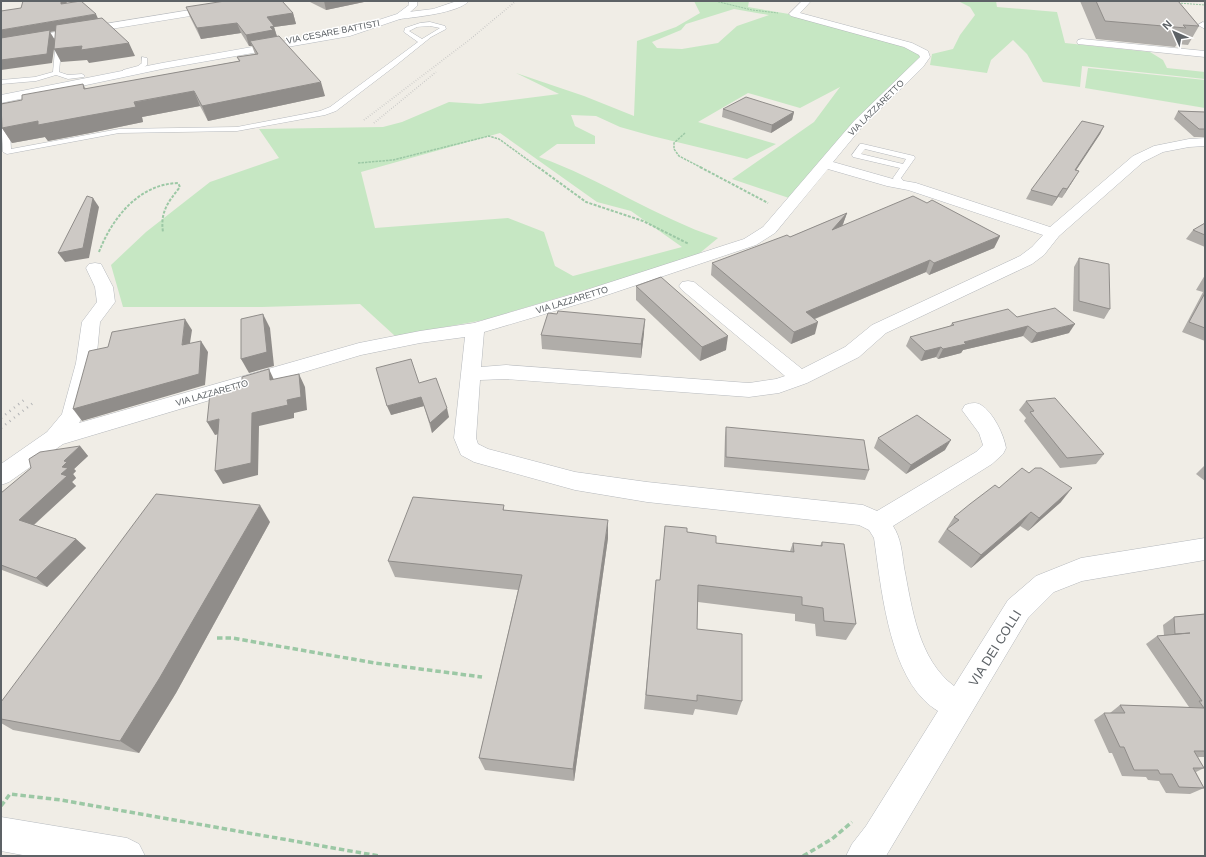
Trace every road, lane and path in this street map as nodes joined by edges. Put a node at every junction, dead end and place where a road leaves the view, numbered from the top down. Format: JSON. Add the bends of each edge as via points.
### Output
{"nodes":[{"id":1,"x":263,"y":1,"type":"edge"},
{"id":2,"x":413,"y":1,"type":"edge"},
{"id":3,"x":465,"y":1,"type":"edge"},
{"id":4,"x":715,"y":1,"type":"edge"},
{"id":5,"x":807,"y":1,"type":"edge"},
{"id":6,"x":1175,"y":2,"type":"edge"},
{"id":7,"x":1205,"y":6,"type":"edge"},
{"id":8,"x":794,"y":14,"type":"junction"},
{"id":9,"x":400,"y":16,"type":"junction"},
{"id":10,"x":388,"y":21,"type":"junction"},
{"id":11,"x":59,"y":35,"type":"junction"},
{"id":12,"x":423,"y":42,"type":"dead end"},
{"id":13,"x":1082,"y":42,"type":"dead end"},
{"id":14,"x":1,"y":44,"type":"edge"},
{"id":15,"x":1205,"y":54,"type":"edge"},
{"id":16,"x":56,"y":73,"type":"junction"},
{"id":17,"x":84,"y":79,"type":"junction"},
{"id":18,"x":3,"y":89,"type":"edge"},
{"id":19,"x":3,"y":118,"type":"edge"},
{"id":20,"x":685,"y":133,"type":"dead end"},
{"id":21,"x":1205,"y":142,"type":"edge"},
{"id":22,"x":4,"y":152,"type":"edge"},
{"id":23,"x":358,"y":163,"type":"dead end"},
{"id":24,"x":825,"y":164,"type":"junction"},
{"id":25,"x":905,"y":167,"type":"junction"},
{"id":26,"x":902,"y":184,"type":"junction"},
{"id":27,"x":784,"y":212,"type":"junction"},
{"id":28,"x":163,"y":232,"type":"dead end"},
{"id":29,"x":1053,"y":233,"type":"junction"},
{"id":30,"x":710,"y":255,"type":"junction"},
{"id":31,"x":95,"y":268,"type":"joint"},
{"id":32,"x":688,"y":286,"type":"dead end"},
{"id":33,"x":475,"y":329,"type":"junction"},
{"id":34,"x":470,"y":374,"type":"junction"},
{"id":35,"x":800,"y":378,"type":"junction"},
{"id":36,"x":973,"y":410,"type":"dead end"},
{"id":37,"x":55,"y":438,"type":"junction"},
{"id":38,"x":1,"y":476,"type":"edge"},
{"id":39,"x":878,"y":524,"type":"junction"},
{"id":40,"x":1205,"y":549,"type":"edge"},
{"id":41,"x":217,"y":638,"type":"dead end"},
{"id":42,"x":482,"y":677,"type":"dead end"},
{"id":43,"x":958,"y":707,"type":"junction"},
{"id":44,"x":1,"y":806,"type":"edge"},
{"id":45,"x":857,"y":818,"type":"dead end"},
{"id":46,"x":1,"y":834,"type":"edge"},
{"id":47,"x":127,"y":856,"type":"edge"},
{"id":48,"x":379,"y":856,"type":"edge"},
{"id":49,"x":803,"y":856,"type":"edge"},
{"id":50,"x":864,"y":856,"type":"edge"}],
"edges":[{"from":1,"to":11,"type":"street","via":[[190,11]]},
{"from":2,"to":9,"type":"street","via":[[413,6]]},
{"from":3,"to":9,"type":"street","via":[[434,13]]},
{"from":4,"to":8,"type":"path","via":[[752,10]]},
{"from":5,"to":8,"type":"street"},
{"from":6,"to":7,"type":"path"},
{"from":8,"to":24,"type":"street","name":"VIA LAZZARETTO","via":[[908,45],[924,53],[925,57],[858,124]]},
{"from":9,"to":10,"type":"street"},
{"from":10,"to":17,"type":"street","name":"VIA CESARE BATTISTI","via":[[336,36]]},
{"from":10,"to":17,"type":"street","name":"VIA CESARE BATTISTI","via":[[343,32],[145,61]]},
{"from":11,"to":14,"type":"street"},
{"from":11,"to":16,"type":"lane"},
{"from":12,"to":22,"type":"lane","via":[[333,109],[322,113],[237,129],[119,131]]},
{"from":13,"to":15,"type":"street"},
{"from":16,"to":17,"type":"lane"},
{"from":16,"to":18,"type":"lane"},
{"from":17,"to":18,"type":"street","name":"VIA CESARE BATTISTI"},
{"from":19,"to":22,"type":"lane"},
{"from":20,"to":27,"type":"path","via":[[672,148],[679,156]]},
{"from":21,"to":29,"type":"street","via":[[1159,149],[1138,159]]},
{"from":23,"to":30,"type":"path","via":[[393,160],[481,137],[494,137],[586,202],[644,221]]},
{"from":24,"to":26,"type":"street"},
{"from":24,"to":27,"type":"street","name":"VIA LAZZARETTO"},
{"from":25,"to":25,"type":"lane","via":[[911,158],[863,146],[856,155]]},
{"from":25,"to":26,"type":"lane","via":[[897,178]]},
{"from":26,"to":29,"type":"street"},
{"from":27,"to":30,"type":"street","name":"VIA LAZZARETTO","via":[[769,230],[750,242]]},
{"from":28,"to":31,"type":"path","via":[[160,220],[164,207],[180,187],[178,183],[172,182],[154,188],[125,208],[101,244]]},
{"from":29,"to":35,"type":"street","via":[[1038,251],[1026,260],[879,329],[852,352]]},
{"from":30,"to":33,"type":"street","name":"VIA LAZZARETTO"},
{"from":31,"to":37,"type":"street","via":[[104,287],[106,302],[91,322],[86,362],[72,416]]},
{"from":32,"to":35,"type":"street"},
{"from":33,"to":34,"type":"street"},
{"from":33,"to":37,"type":"street","name":"VIA LAZZARETTO","via":[[359,349]]},
{"from":34,"to":35,"type":"street","via":[[525,373],[750,390],[779,386]]},
{"from":34,"to":39,"type":"street","via":[[465,438],[469,449],[482,456],[574,481],[647,492],[863,515]]},
{"from":36,"to":39,"type":"street","via":[[994,437],[995,448],[984,458]]},
{"from":37,"to":38,"type":"street","name":"VIA LAZZARETTO"},
{"from":39,"to":43,"type":"street","via":[[886,536],[903,628],[917,666],[933,688]]},
{"from":40,"to":43,"type":"street","name":"VIA DEI COLLI","via":[[1081,570],[1045,584],[1018,609]]},
{"from":41,"to":42,"type":"path","via":[[232,638],[375,663]]},
{"from":43,"to":50,"type":"street","name":"VIA DEI COLLI","via":[[878,838]]},
{"from":44,"to":48,"type":"path","via":[[10,794],[61,800]]},
{"from":45,"to":49,"type":"path","via":[[832,839]]},
{"from":46,"to":47,"type":"street"}]}
